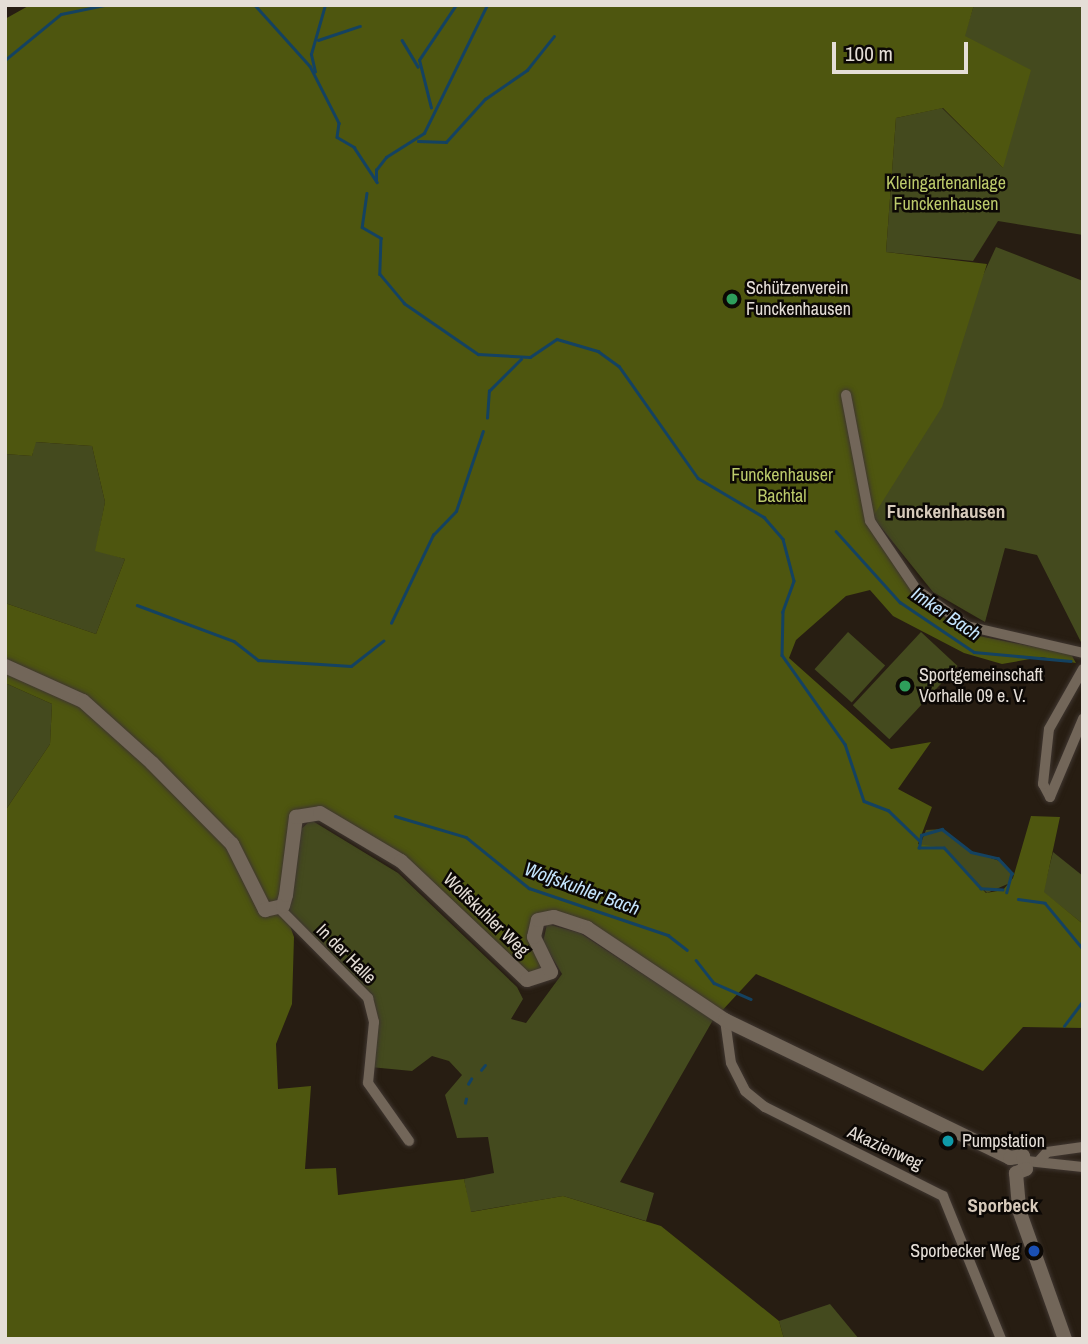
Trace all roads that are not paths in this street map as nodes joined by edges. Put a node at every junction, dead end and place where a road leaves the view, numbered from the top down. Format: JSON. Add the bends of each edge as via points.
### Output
{"nodes":[{"id":1,"x":846,"y":395,"type":"dead end"},
{"id":2,"x":1083,"y":653,"type":"edge"},
{"id":3,"x":5,"y":666,"type":"edge"},
{"id":4,"x":1083,"y":669,"type":"edge"},
{"id":5,"x":1083,"y":719,"type":"edge"},
{"id":6,"x":279,"y":908,"type":"junction"},
{"id":7,"x":724,"y":1020,"type":"junction"},
{"id":8,"x":408,"y":1140,"type":"dead end"},
{"id":9,"x":1083,"y":1147,"type":"edge"},
{"id":10,"x":1010,"y":1158,"type":"junction"},
{"id":11,"x":1032,"y":1161,"type":"junction"},
{"id":12,"x":1083,"y":1167,"type":"edge"},
{"id":13,"x":1016,"y":1173,"type":"junction"},
{"id":14,"x":1001,"y":1339,"type":"edge"},
{"id":15,"x":1065,"y":1339,"type":"edge"}],
"edges":[{"from":1,"to":2,"type":"street","via":[[870,521],[916,589],[967,626]]},
{"from":3,"to":6,"type":"street","via":[[100,714],[217,825],[260,905]]},
{"from":4,"to":5,"type":"street","via":[[1049,729],[1043,784],[1050,797]]},
{"from":6,"to":7,"type":"street","name":"Wolfskuhler Weg","via":[[286,895],[296,817],[320,813],[401,861],[527,981],[551,972],[533,933],[538,920],[554,917],[622,946]]},
{"from":6,"to":8,"type":"street","name":"In der Halle","via":[[368,998],[374,1022],[368,1083]]},
{"from":7,"to":10,"type":"street","name":"Wolfskuhler Weg"},
{"from":7,"to":14,"type":"street","name":"Akazienweg","via":[[731,1063],[745,1091],[765,1107],[943,1196]]},
{"from":9,"to":11,"type":"street","via":[[1047,1152]]},
{"from":10,"to":11,"type":"street","name":"Wolfskuhler Weg","via":[[1020,1154]]},
{"from":10,"to":13,"type":"street"},
{"from":11,"to":12,"type":"street","name":"Wolfskuhler Weg"},
{"from":11,"to":13,"type":"street"},
{"from":13,"to":15,"type":"street","via":[[1020,1210]]}]}
